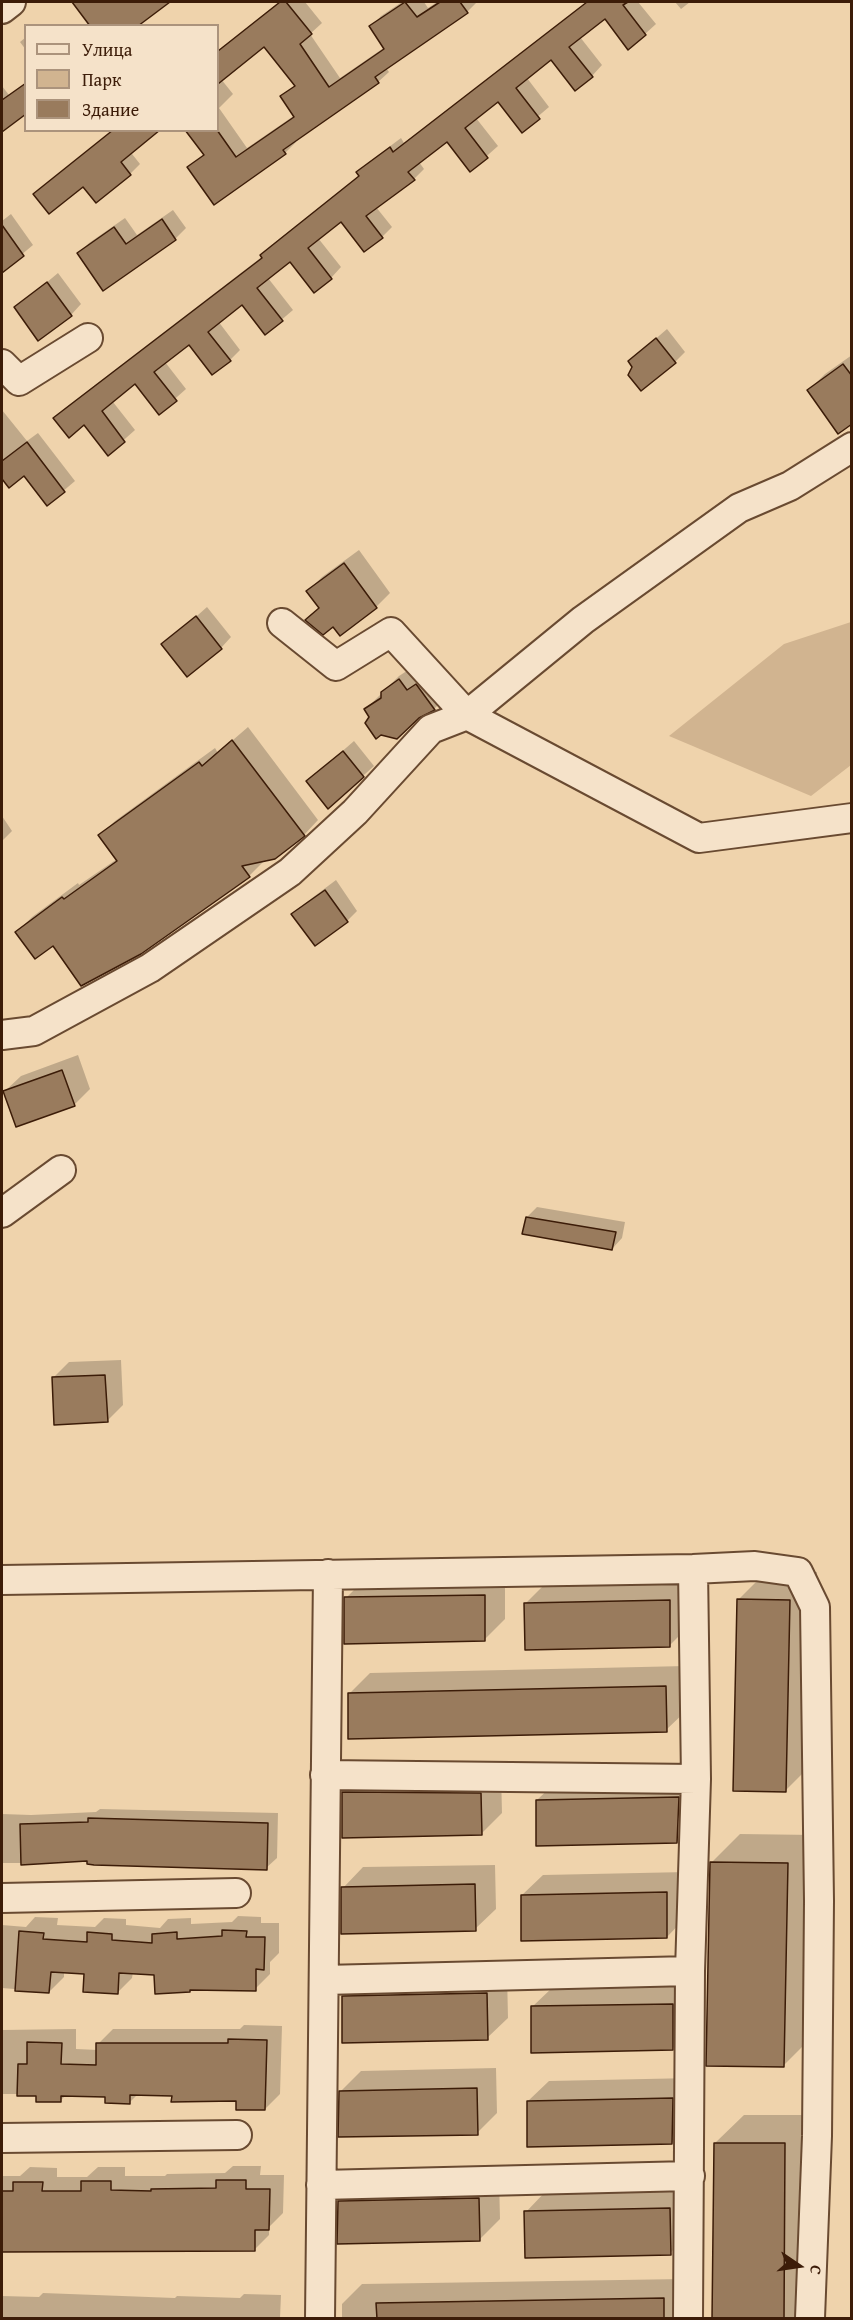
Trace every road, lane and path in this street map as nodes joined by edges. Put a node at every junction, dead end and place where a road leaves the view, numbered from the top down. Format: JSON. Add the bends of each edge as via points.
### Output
{"nodes":[{"id":1,"x":11,"y":2,"type":"edge"},
{"id":2,"x":2,"y":9,"type":"edge"},
{"id":3,"x":88,"y":338,"type":"dead end"},
{"id":4,"x":2,"y":364,"type":"edge"},
{"id":5,"x":852,"y":447,"type":"edge"},
{"id":6,"x":282,"y":623,"type":"dead end"},
{"id":7,"x":467,"y":715,"type":"junction"},
{"id":8,"x":852,"y":818,"type":"edge"},
{"id":9,"x":2,"y":1035,"type":"edge"},
{"id":10,"x":61,"y":1170,"type":"dead end"},
{"id":11,"x":2,"y":1213,"type":"edge"},
{"id":12,"x":693,"y":1569,"type":"junction"},
{"id":13,"x":328,"y":1574,"type":"junction"},
{"id":14,"x":2,"y":1580,"type":"edge"},
{"id":15,"x":325,"y":1774,"type":"junction"},
{"id":16,"x":696,"y":1779,"type":"junction"},
{"id":17,"x":236,"y":1893,"type":"dead end"},
{"id":18,"x":2,"y":1898,"type":"edge"},
{"id":19,"x":690,"y":1971,"type":"junction"},
{"id":20,"x":324,"y":1980,"type":"junction"},
{"id":21,"x":237,"y":2135,"type":"dead end"},
{"id":22,"x":2,"y":2138,"type":"edge"},
{"id":23,"x":690,"y":2176,"type":"junction"},
{"id":24,"x":321,"y":2185,"type":"junction"},
{"id":25,"x":320,"y":2319,"type":"edge"},
{"id":26,"x":688,"y":2319,"type":"edge"},
{"id":27,"x":810,"y":2319,"type":"edge"}],
"edges":[{"from":1,"to":2,"type":"street"},
{"from":3,"to":4,"type":"street","via":[[19,381]]},
{"from":5,"to":7,"type":"street","via":[[790,486],[739,508],[583,620]]},
{"from":6,"to":7,"type":"street","via":[[336,666],[390,632]]},
{"from":7,"to":8,"type":"street","via":[[699,838]]},
{"from":7,"to":9,"type":"street","via":[[431,729],[355,812],[290,872],[150,968],[34,1031]]},
{"from":10,"to":11,"type":"street"},
{"from":12,"to":13,"type":"street"},
{"from":12,"to":16,"type":"street"},
{"from":12,"to":27,"type":"street","via":[[755,1566],[798,1572],[815,1607],[819,1912]]},
{"from":13,"to":14,"type":"street"},
{"from":13,"to":15,"type":"street"},
{"from":15,"to":16,"type":"street"},
{"from":15,"to":20,"type":"street"},
{"from":16,"to":19,"type":"street"},
{"from":17,"to":18,"type":"street"},
{"from":19,"to":20,"type":"street"},
{"from":19,"to":23,"type":"street"},
{"from":20,"to":24,"type":"street"},
{"from":21,"to":22,"type":"street"},
{"from":23,"to":24,"type":"street"},
{"from":23,"to":26,"type":"street"},
{"from":24,"to":25,"type":"street"}]}
